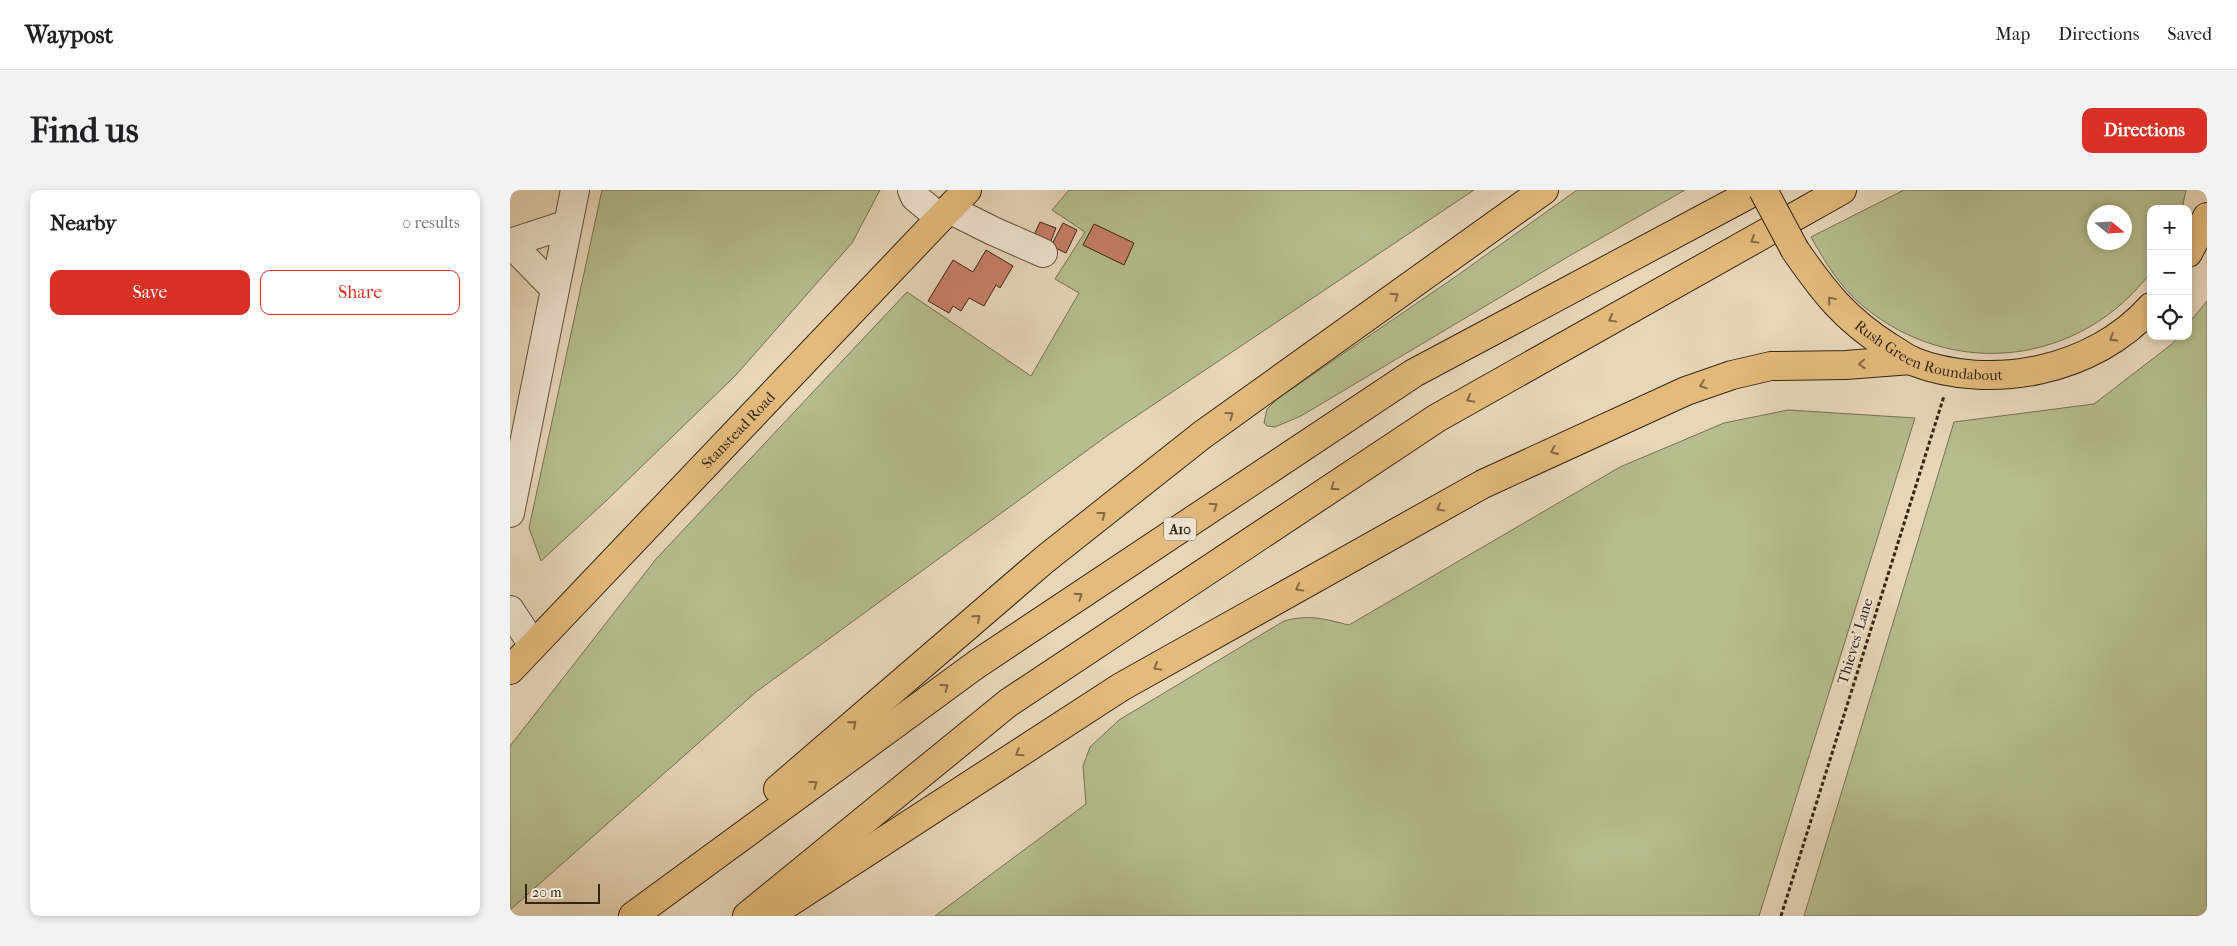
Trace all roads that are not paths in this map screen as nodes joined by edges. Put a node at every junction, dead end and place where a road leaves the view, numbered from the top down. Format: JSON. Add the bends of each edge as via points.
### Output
{"nodes":[{"id":1,"x":574,"y":190,"type":"edge"},
{"id":2,"x":912,"y":190,"type":"edge"},
{"id":3,"x":1544,"y":190,"type":"edge"},
{"id":4,"x":1757,"y":190,"type":"edge"},
{"id":5,"x":1763,"y":190,"type":"edge"},
{"id":6,"x":1842,"y":190,"type":"edge"},
{"id":7,"x":952,"y":206,"type":"edge"},
{"id":8,"x":2207,"y":217,"type":"edge"},
{"id":9,"x":568,"y":224,"type":"junction"},
{"id":10,"x":510,"y":243,"type":"edge"},
{"id":11,"x":2190,"y":250,"type":"edge"},
{"id":12,"x":1043,"y":253,"type":"dead end"},
{"id":13,"x":554,"y":289,"type":"junction"},
{"id":14,"x":2147,"y":310,"type":"edge"},
{"id":15,"x":1911,"y":360,"type":"junction"},
{"id":16,"x":510,"y":513,"type":"edge"},
{"id":17,"x":510,"y":610,"type":"edge"},
{"id":18,"x":533,"y":645,"type":"junction"},
{"id":19,"x":510,"y":670,"type":"edge"},
{"id":20,"x":632,"y":916,"type":"edge"},
{"id":21,"x":746,"y":916,"type":"edge"},
{"id":22,"x":769,"y":916,"type":"edge"}],
"edges":[{"from":1,"to":9,"type":"street"},
{"from":2,"to":7,"type":"street","via":[[915,197]]},
{"from":20,"to":3,"type":"main road","one_way":true,"via":[[1044,560],[1202,435]]},
{"from":20,"to":4,"type":"main road","number":"A10","one_way":true,"via":[[977,664],[1414,373]]},
{"from":15,"to":5,"type":"main road","name":"Rush Green Roundabout","one_way":true,"bridge":true,"via":[[1867,333],[1840,310],[1794,250]]},
{"from":6,"to":21,"type":"main road","one_way":true,"via":[[1437,418],[1008,703]]},
{"from":7,"to":12,"type":"street","via":[[993,231]]},
{"from":7,"to":18,"type":"main road","name":"Stanstead Road"},
{"from":8,"to":11,"type":"main road"},
{"from":9,"to":10,"type":"street"},
{"from":9,"to":13,"type":"street"},
{"from":10,"to":13,"type":"street"},
{"from":13,"to":16,"type":"street"},
{"from":14,"to":15,"type":"main road","name":"Rush Green Roundabout","one_way":true,"via":[[2088,354],[2053,366],[2015,374],[1952,372]]},
{"from":15,"to":22,"type":"main road","one_way":true,"via":[[1771,366],[1732,375],[1686,391],[1483,484],[1122,687]]},
{"from":17,"to":18,"type":"street"},
{"from":18,"to":19,"type":"main road","name":"Stanstead Road"}]}
